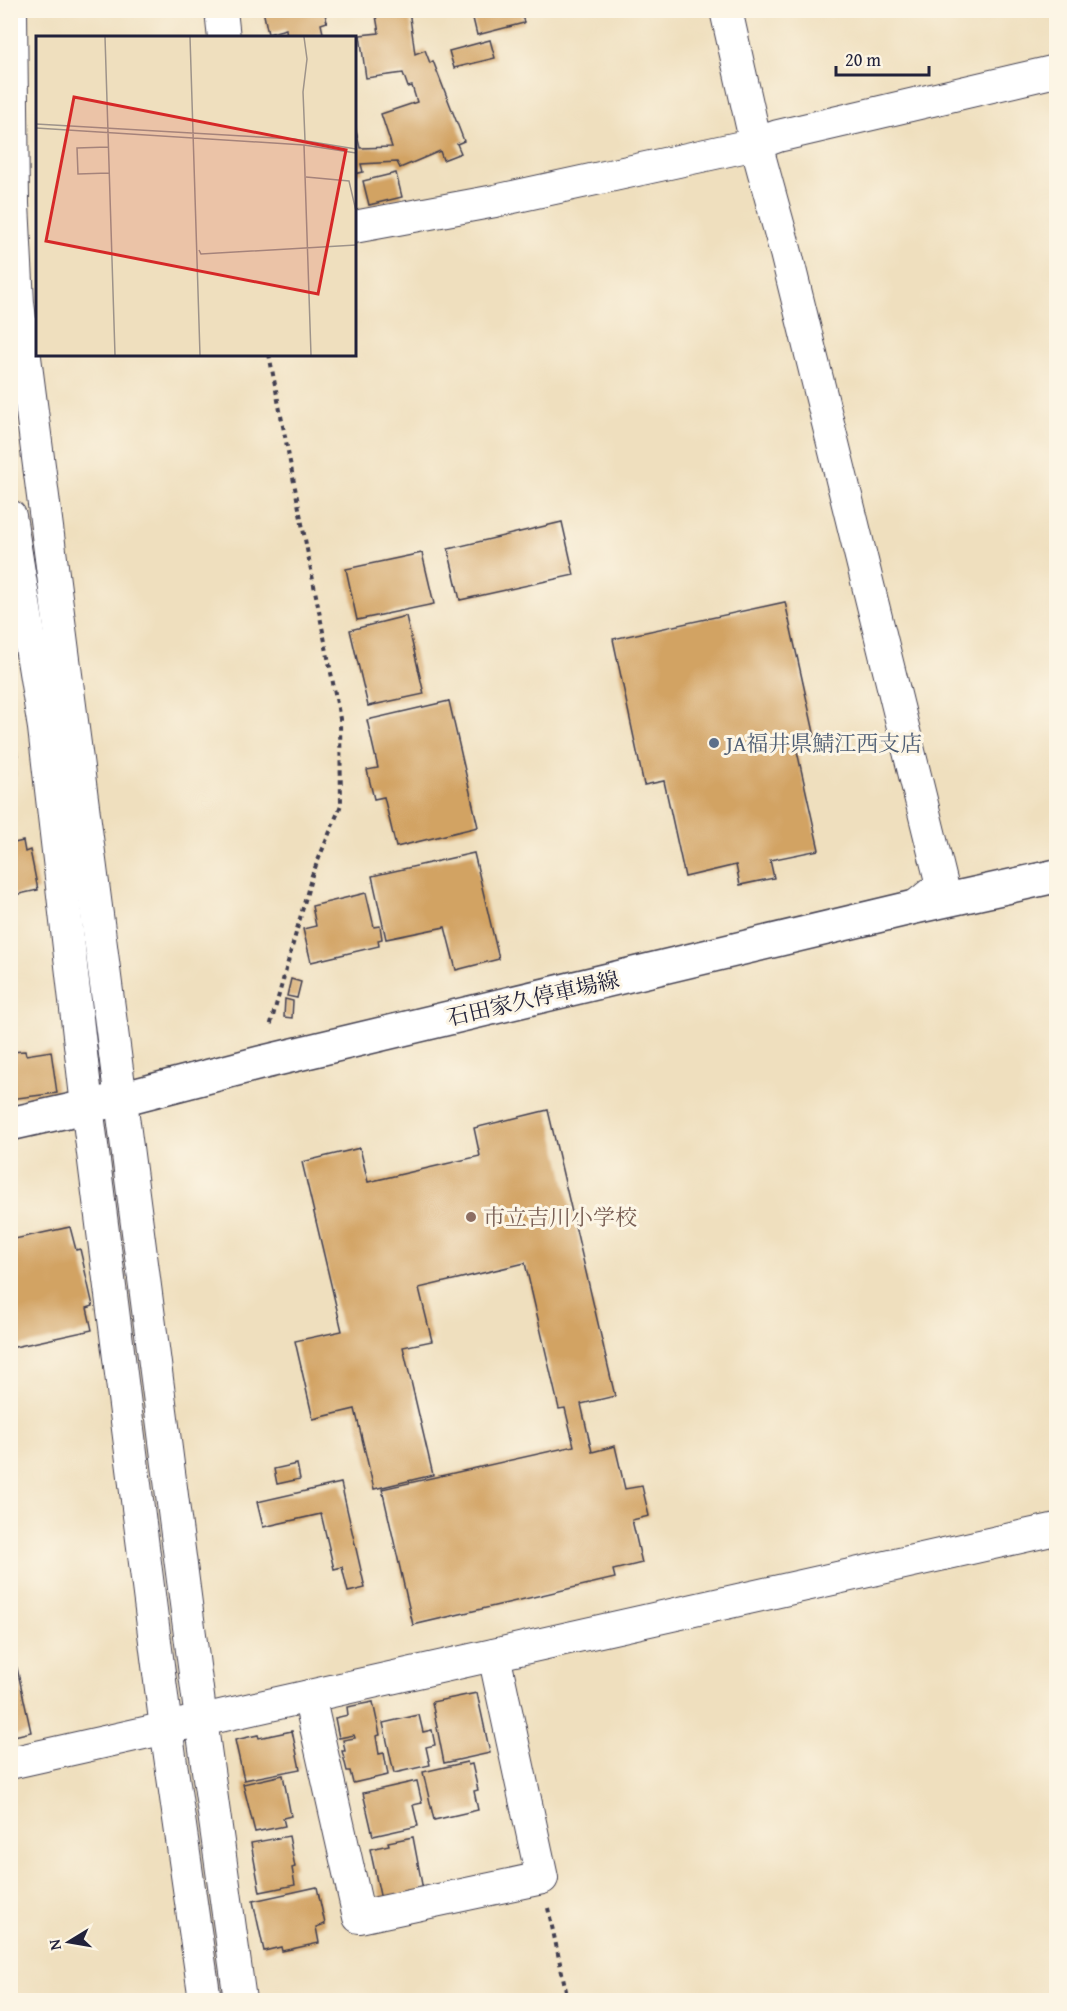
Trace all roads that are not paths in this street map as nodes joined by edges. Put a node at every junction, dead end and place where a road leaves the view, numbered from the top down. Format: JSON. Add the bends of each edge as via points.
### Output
{"nodes":[{"id":1,"x":11,"y":10,"type":"edge"},
{"id":2,"x":221,"y":10,"type":"edge"},
{"id":3,"x":726,"y":10,"type":"edge"},
{"id":4,"x":224,"y":36,"type":"edge"},
{"id":5,"x":1056,"y":71,"type":"edge"},
{"id":6,"x":756,"y":144,"type":"junction"},
{"id":7,"x":356,"y":227,"type":"edge"},
{"id":8,"x":28,"y":301,"type":"edge"},
{"id":9,"x":10,"y":516,"type":"edge"},
{"id":10,"x":1056,"y":876,"type":"edge"},
{"id":11,"x":915,"y":907,"type":"junction"},
{"id":12,"x":121,"y":1099,"type":"junction"},
{"id":13,"x":87,"y":1106,"type":"junction"},
{"id":14,"x":10,"y":1124,"type":"edge"},
{"id":15,"x":1056,"y":1529,"type":"edge"},
{"id":16,"x":494,"y":1655,"type":"junction"},
{"id":17,"x":309,"y":1696,"type":"junction"},
{"id":18,"x":201,"y":1720,"type":"junction"},
{"id":19,"x":166,"y":1728,"type":"junction"},
{"id":20,"x":10,"y":1763,"type":"edge"},
{"id":21,"x":205,"y":2001,"type":"edge"},
{"id":22,"x":240,"y":2001,"type":"edge"}],
"edges":[{"from":1,"to":8,"type":"street","via":[[13,204]]},
{"from":2,"to":4,"type":"street"},
{"from":3,"to":6,"type":"street"},
{"from":5,"to":6,"type":"street"},
{"from":6,"to":7,"type":"street","via":[[495,201]]},
{"from":6,"to":11,"type":"street","via":[[942,885]]},
{"from":8,"to":12,"type":"street"},
{"from":9,"to":13,"type":"street","via":[[44,728]]},
{"from":10,"to":11,"type":"main road","name":"石田家久停車場線"},
{"from":11,"to":12,"type":"main road","name":"石田家久停車場線","via":[[260,1062]]},
{"from":12,"to":13,"type":"main road","name":"石田家久停車場線"},
{"from":12,"to":18,"type":"street"},
{"from":13,"to":14,"type":"main road","name":"石田家久停車場線"},
{"from":13,"to":19,"type":"street"},
{"from":15,"to":16,"type":"street"},
{"from":16,"to":17,"type":"street"},
{"from":16,"to":17,"type":"street","via":[[542,1878],[359,1917]]},
{"from":17,"to":18,"type":"street"},
{"from":18,"to":19,"type":"street"},
{"from":18,"to":22,"type":"street"},
{"from":19,"to":20,"type":"street"},
{"from":19,"to":21,"type":"street"}]}
